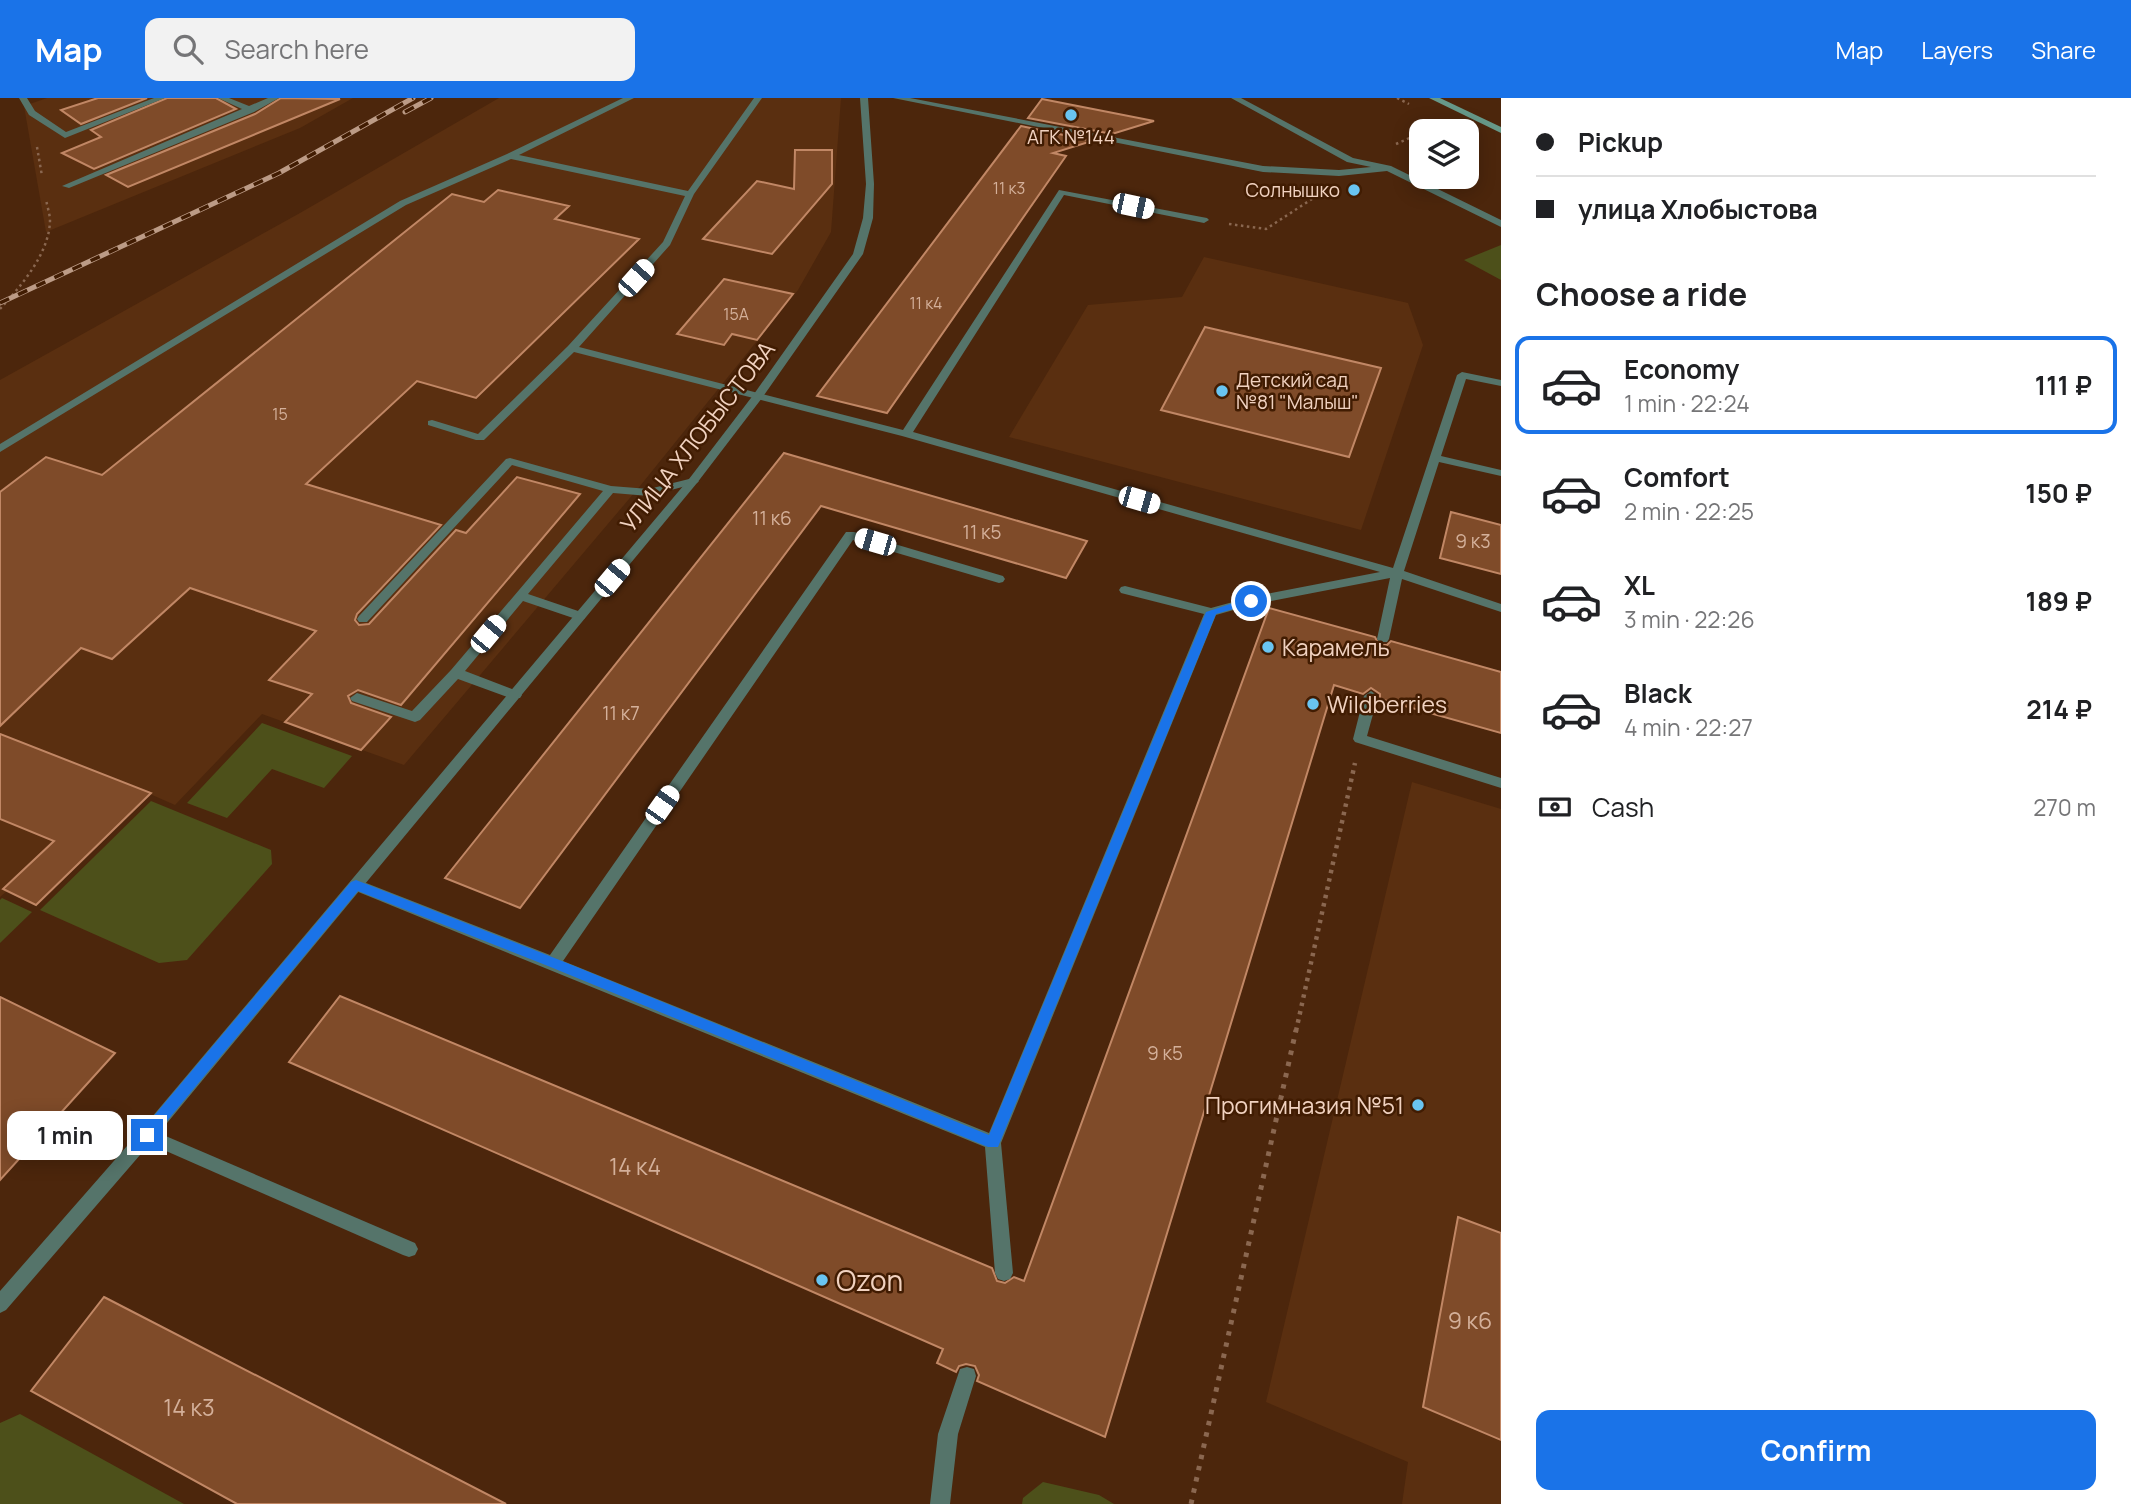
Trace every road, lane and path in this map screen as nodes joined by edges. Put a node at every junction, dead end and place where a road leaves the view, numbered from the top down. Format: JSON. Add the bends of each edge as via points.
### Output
{"nodes":[{"id":1,"x":23,"y":98,"type":"edge"},
{"id":2,"x":161,"y":98,"type":"edge"},
{"id":3,"x":222,"y":98,"type":"edge"},
{"id":4,"x":275,"y":98,"type":"edge"},
{"id":5,"x":630,"y":98,"type":"edge"},
{"id":6,"x":758,"y":98,"type":"edge"},
{"id":7,"x":864,"y":98,"type":"edge"},
{"id":8,"x":897,"y":98,"type":"edge"},
{"id":9,"x":1235,"y":98,"type":"edge"},
{"id":10,"x":1433,"y":98,"type":"edge"},
{"id":11,"x":251,"y":110,"type":"junction"},
{"id":12,"x":32,"y":113,"type":"junction"},
{"id":13,"x":1501,"y":130,"type":"edge"},
{"id":14,"x":510,"y":156,"type":"junction"},
{"id":15,"x":1388,"y":168,"type":"junction"},
{"id":16,"x":43,"y":181,"type":"dead end"},
{"id":17,"x":66,"y":187,"type":"dead end"},
{"id":18,"x":690,"y":194,"type":"junction"},
{"id":19,"x":46,"y":195,"type":"dead end"},
{"id":20,"x":1204,"y":220,"type":"dead end"},
{"id":21,"x":1501,"y":224,"type":"edge"},
{"id":22,"x":0,"y":309,"type":"edge"},
{"id":23,"x":572,"y":348,"type":"junction"},
{"id":24,"x":1501,"y":383,"type":"edge"},
{"id":25,"x":758,"y":396,"type":"junction"},
{"id":26,"x":432,"y":423,"type":"dead end"},
{"id":27,"x":906,"y":434,"type":"junction"},
{"id":28,"x":0,"y":449,"type":"edge"},
{"id":29,"x":1436,"y":458,"type":"junction"},
{"id":30,"x":1501,"y":473,"type":"edge"},
{"id":31,"x":694,"y":481,"type":"junction"},
{"id":32,"x":610,"y":489,"type":"junction"},
{"id":33,"x":1397,"y":573,"type":"junction"},
{"id":34,"x":999,"y":579,"type":"dead end"},
{"id":35,"x":1125,"y":590,"type":"dead end"},
{"id":36,"x":520,"y":596,"type":"junction"},
{"id":37,"x":1501,"y":608,"type":"edge"},
{"id":38,"x":1212,"y":612,"type":"junction"},
{"id":39,"x":580,"y":616,"type":"junction"},
{"id":40,"x":363,"y":619,"type":"dead end"},
{"id":41,"x":1383,"y":639,"type":"dead end"},
{"id":42,"x":456,"y":673,"type":"junction"},
{"id":43,"x":514,"y":695,"type":"junction"},
{"id":44,"x":1371,"y":696,"type":"dead end"},
{"id":45,"x":357,"y":698,"type":"dead end"},
{"id":46,"x":1360,"y":739,"type":"junction"},
{"id":47,"x":1501,"y":783,"type":"edge"},
{"id":48,"x":356,"y":885,"type":"junction"},
{"id":49,"x":553,"y":962,"type":"junction"},
{"id":50,"x":147,"y":1135,"type":"junction"},
{"id":51,"x":993,"y":1143,"type":"junction"},
{"id":52,"x":409,"y":1249,"type":"dead end"},
{"id":53,"x":1004,"y":1273,"type":"dead end"},
{"id":54,"x":0,"y":1304,"type":"edge"},
{"id":55,"x":967,"y":1377,"type":"dead end"},
{"id":56,"x":940,"y":1504,"type":"edge"},
{"id":57,"x":1191,"y":1504,"type":"edge"}],
"edges":[{"from":1,"to":12,"type":"street"},
{"from":2,"to":12,"type":"street","via":[[65,135]]},
{"from":3,"to":11,"type":"street"},
{"from":4,"to":11,"type":"street"},
{"from":5,"to":14,"type":"street"},
{"from":6,"to":18,"type":"street"},
{"from":7,"to":25,"type":"street","name":"УЛИЦА ХЛОБЫСТОВА","via":[[870,184],[868,218],[858,254]]},
{"from":8,"to":15,"type":"street","via":[[1263,169],[1339,173]]},
{"from":9,"to":15,"type":"street","via":[[1350,160]]},
{"from":10,"to":13,"type":"street"},
{"from":11,"to":17,"type":"street"},
{"from":12,"to":16,"type":"path"},
{"from":14,"to":18,"type":"street"},
{"from":14,"to":28,"type":"street","via":[[403,203]]},
{"from":15,"to":21,"type":"street"},
{"from":18,"to":23,"type":"street","via":[[667,243]]},
{"from":19,"to":22,"type":"path","via":[[50,222],[38,257]]},
{"from":20,"to":27,"type":"street","via":[[1062,192]]},
{"from":23,"to":25,"type":"street"},
{"from":23,"to":26,"type":"street","via":[[480,438]]},
{"from":24,"to":29,"type":"street","via":[[1462,375]]},
{"from":25,"to":27,"type":"street"},
{"from":25,"to":31,"type":"street","name":"УЛИЦА ХЛОБЫСТОВА"},
{"from":27,"to":33,"type":"street"},
{"from":29,"to":30,"type":"street"},
{"from":29,"to":33,"type":"street"},
{"from":31,"to":32,"type":"street","via":[[649,493]]},
{"from":31,"to":39,"type":"street","name":"УЛИЦА ХЛОБЫСТОВА"},
{"from":32,"to":36,"type":"street"},
{"from":32,"to":40,"type":"street","via":[[510,461]]},
{"from":33,"to":37,"type":"street"},
{"from":33,"to":38,"type":"street"},
{"from":33,"to":41,"type":"street"},
{"from":34,"to":49,"type":"street","via":[[850,535]]},
{"from":35,"to":38,"type":"street"},
{"from":36,"to":39,"type":"street"},
{"from":36,"to":42,"type":"street"},
{"from":38,"to":51,"type":"street"},
{"from":39,"to":43,"type":"street","name":"УЛИЦА ХЛОБЫСТОВА"},
{"from":42,"to":43,"type":"street"},
{"from":42,"to":45,"type":"street","via":[[415,718]]},
{"from":43,"to":48,"type":"street","name":"УЛИЦА ХЛОБЫСТОВА"},
{"from":44,"to":46,"type":"street"},
{"from":46,"to":47,"type":"street"},
{"from":46,"to":57,"type":"path"},
{"from":48,"to":49,"type":"street"},
{"from":48,"to":50,"type":"street","name":"УЛИЦА ХЛОБЫСТОВА"},
{"from":49,"to":51,"type":"street"},
{"from":50,"to":52,"type":"street"},
{"from":50,"to":54,"type":"street","name":"УЛИЦА ХЛОБЫСТОВА"},
{"from":51,"to":53,"type":"street"},
{"from":55,"to":56,"type":"street","via":[[948,1434]]}]}
